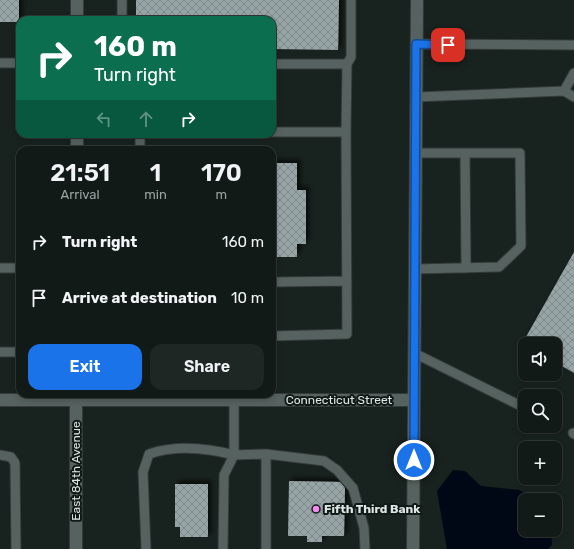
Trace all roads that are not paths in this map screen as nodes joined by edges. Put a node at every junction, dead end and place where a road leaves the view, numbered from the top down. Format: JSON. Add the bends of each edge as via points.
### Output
{"nodes":[{"id":1,"x":77,"y":0,"type":"edge"},
{"id":2,"x":122,"y":0,"type":"edge"},
{"id":3,"x":351,"y":0,"type":"edge"},
{"id":4,"x":417,"y":0,"type":"edge"},
{"id":5,"x":77,"y":16,"type":"edge"},
{"id":6,"x":122,"y":16,"type":"edge"},
{"id":7,"x":416,"y":44,"type":"junction"},
{"id":8,"x":574,"y":45,"type":"edge"},
{"id":9,"x":0,"y":63,"type":"edge"},
{"id":10,"x":16,"y":63,"type":"edge"},
{"id":11,"x":276,"y":64,"type":"edge"},
{"id":12,"x":347,"y":64,"type":"junction"},
{"id":13,"x":574,"y":73,"type":"edge"},
{"id":14,"x":564,"y":91,"type":"junction"},
{"id":15,"x":416,"y":96,"type":"junction"},
{"id":16,"x":574,"y":97,"type":"edge"},
{"id":17,"x":276,"y":132,"type":"edge"},
{"id":18,"x":346,"y":132,"type":"junction"},
{"id":19,"x":416,"y":153,"type":"junction"},
{"id":20,"x":465,"y":153,"type":"junction"},
{"id":21,"x":0,"y":268,"type":"edge"},
{"id":22,"x":16,"y":268,"type":"edge"},
{"id":23,"x":466,"y":268,"type":"junction"},
{"id":24,"x":415,"y":269,"type":"junction"},
{"id":25,"x":347,"y":281,"type":"junction"},
{"id":26,"x":276,"y":282,"type":"edge"},
{"id":27,"x":276,"y":336,"type":"edge"},
{"id":28,"x":0,"y":352,"type":"edge"},
{"id":29,"x":16,"y":352,"type":"edge"},
{"id":30,"x":414,"y":353,"type":"junction"},
{"id":31,"x":51,"y":398,"type":"edge"},
{"id":32,"x":76,"y":398,"type":"edge"},
{"id":33,"x":241,"y":398,"type":"edge"},
{"id":34,"x":0,"y":400,"type":"edge"},
{"id":35,"x":414,"y":400,"type":"junction"},
{"id":36,"x":518,"y":405,"type":"edge"},
{"id":37,"x":266,"y":454,"type":"junction"},
{"id":38,"x":0,"y":455,"type":"edge"},
{"id":39,"x":234,"y":456,"type":"junction"},
{"id":40,"x":16,"y":549,"type":"edge"},
{"id":41,"x":76,"y":549,"type":"edge"},
{"id":42,"x":146,"y":549,"type":"edge"},
{"id":43,"x":223,"y":549,"type":"edge"},
{"id":44,"x":266,"y":549,"type":"edge"},
{"id":45,"x":365,"y":549,"type":"edge"},
{"id":46,"x":413,"y":549,"type":"edge"}],
"edges":[{"from":1,"to":5,"type":"street"},
{"from":2,"to":6,"type":"lane"},
{"from":3,"to":12,"type":"lane","via":[[351,57]]},
{"from":4,"to":7,"type":"street"},
{"from":7,"to":8,"type":"lane"},
{"from":7,"to":15,"type":"street"},
{"from":9,"to":10,"type":"lane"},
{"from":11,"to":12,"type":"lane"},
{"from":12,"to":18,"type":"lane"},
{"from":13,"to":14,"type":"lane"},
{"from":14,"to":15,"type":"lane"},
{"from":14,"to":16,"type":"lane"},
{"from":15,"to":19,"type":"street"},
{"from":17,"to":18,"type":"lane"},
{"from":18,"to":25,"type":"lane"},
{"from":19,"to":20,"type":"lane"},
{"from":19,"to":24,"type":"street"},
{"from":20,"to":23,"type":"lane"},
{"from":20,"to":23,"type":"lane","via":[[520,153],[521,239],[521,246],[499,267]]},
{"from":21,"to":22,"type":"lane"},
{"from":23,"to":24,"type":"lane"},
{"from":24,"to":30,"type":"street"},
{"from":25,"to":26,"type":"lane"},
{"from":25,"to":27,"type":"lane","via":[[347,334]]},
{"from":28,"to":29,"type":"lane"},
{"from":30,"to":35,"type":"street"},
{"from":30,"to":36,"type":"lane"},
{"from":31,"to":34,"type":"street","name":"Connecticut Street"},
{"from":32,"to":41,"type":"street","name":"East 84th Avenue"},
{"from":33,"to":35,"type":"street","name":"Connecticut Street"},
{"from":33,"to":39,"type":"lane"},
{"from":35,"to":46,"type":"street"},
{"from":37,"to":39,"type":"lane"},
{"from":37,"to":44,"type":"lane"},
{"from":37,"to":45,"type":"lane","via":[[324,461],[337,470],[353,488],[364,528]]},
{"from":38,"to":40,"type":"lane","via":[[11,457],[15,464]]},
{"from":39,"to":42,"type":"lane","via":[[214,450],[187,449],[161,450],[149,454],[143,472]]},
{"from":39,"to":43,"type":"lane","via":[[224,475]]}]}
